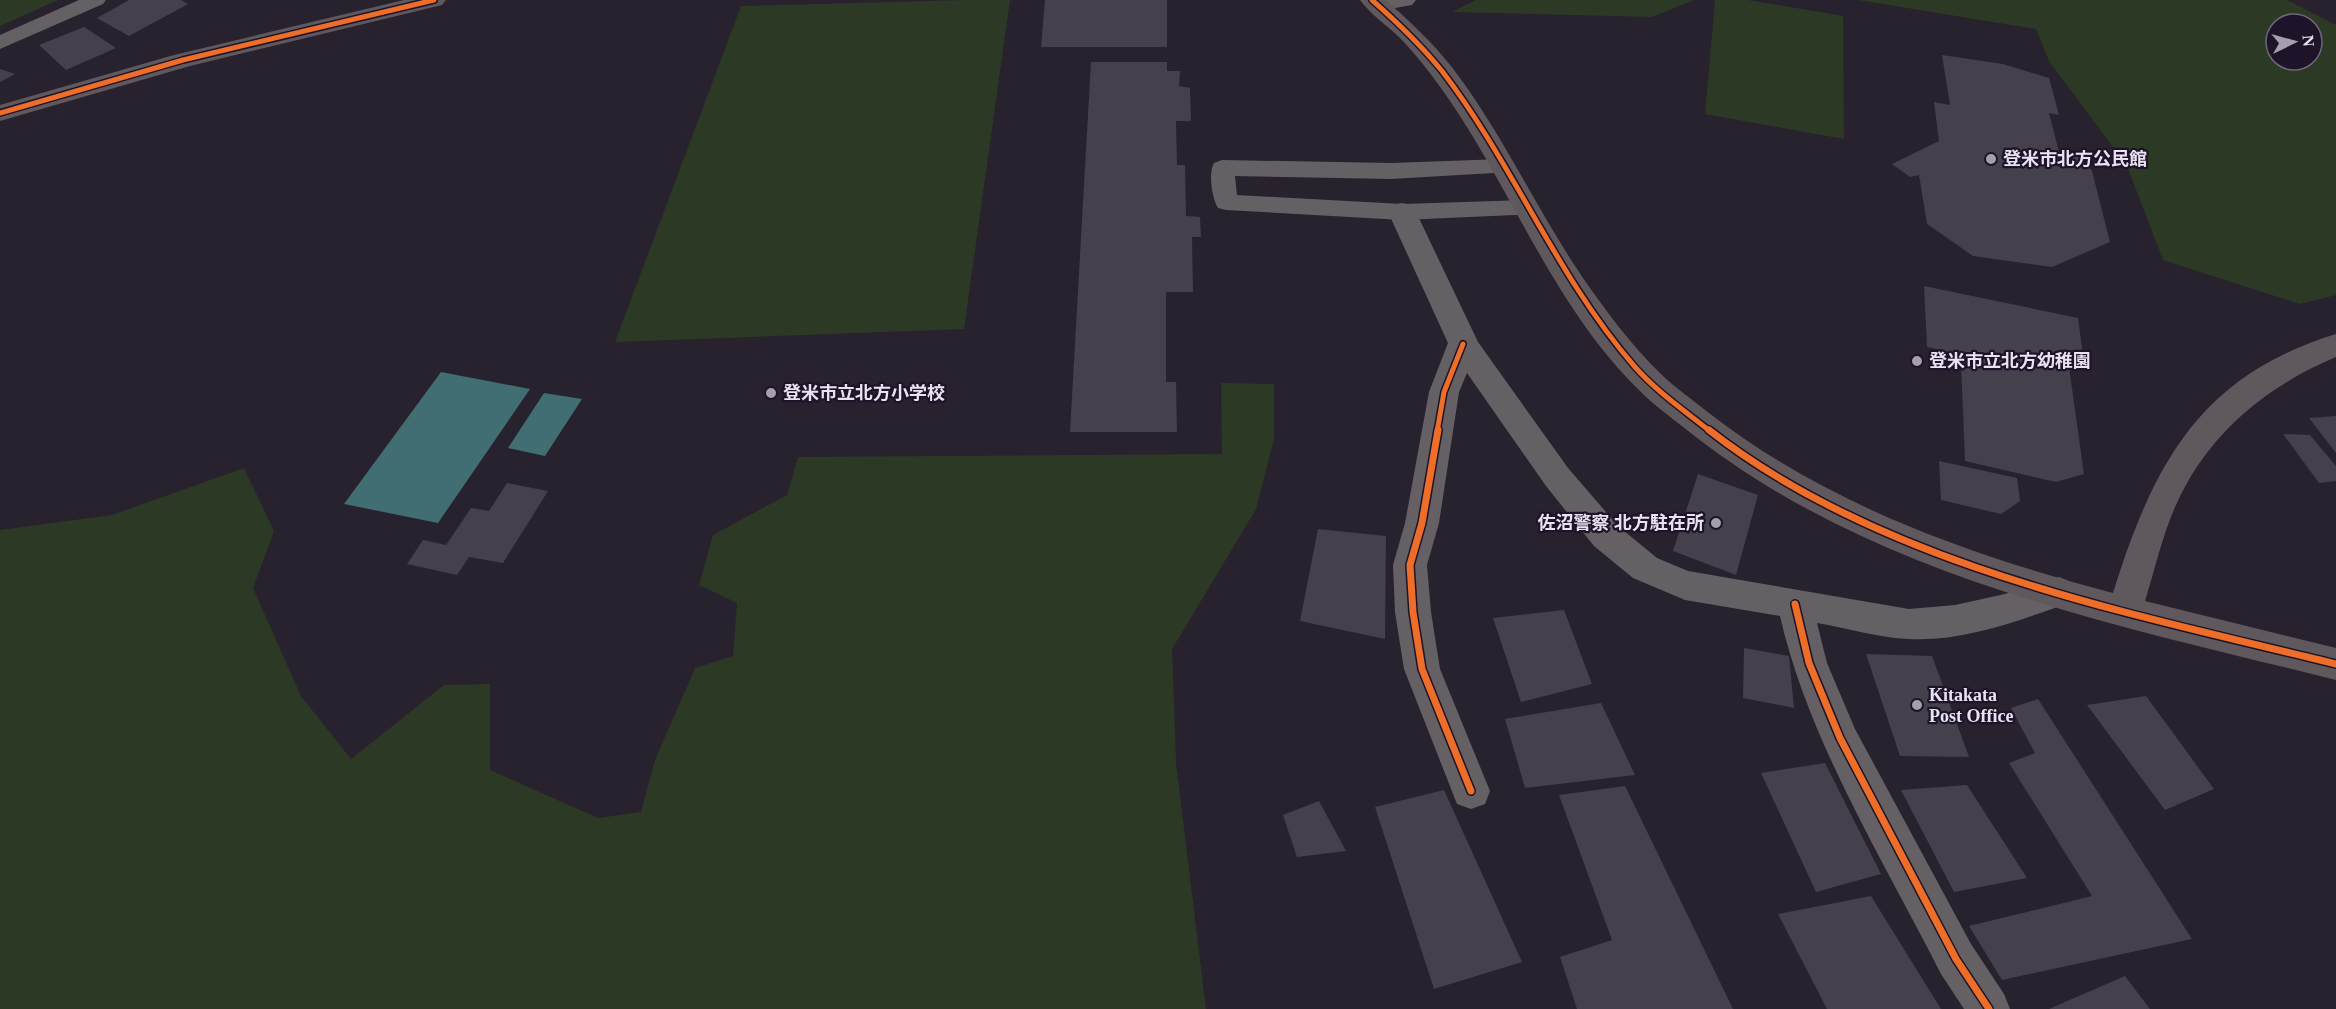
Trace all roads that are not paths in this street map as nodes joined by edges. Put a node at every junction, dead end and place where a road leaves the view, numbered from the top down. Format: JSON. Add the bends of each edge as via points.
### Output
{"nodes":[{"id":1,"x":96,"y":0,"type":"edge"},
{"id":2,"x":434,"y":0,"type":"edge"},
{"id":3,"x":1385,"y":1,"type":"edge"},
{"id":4,"x":0,"y":43,"type":"edge"},
{"id":5,"x":0,"y":113,"type":"edge"},
{"id":6,"x":1503,"y":167,"type":"junction"},
{"id":7,"x":1527,"y":208,"type":"junction"},
{"id":8,"x":1402,"y":212,"type":"junction"},
{"id":9,"x":1463,"y":344,"type":"junction"},
{"id":10,"x":2336,"y":345,"type":"edge"},
{"id":11,"x":2059,"y":591,"type":"junction"},
{"id":12,"x":1795,"y":604,"type":"junction"},
{"id":13,"x":2125,"y":610,"type":"junction"},
{"id":14,"x":2336,"y":664,"type":"edge"},
{"id":15,"x":1471,"y":791,"type":"dead end"},
{"id":16,"x":1989,"y":1009,"type":"edge"}],
"edges":[{"from":1,"to":4,"type":"lane"},
{"from":2,"to":5,"type":"street","via":[[183,60]]},
{"from":3,"to":6,"type":"street","via":[[1454,84]]},
{"from":6,"to":7,"type":"street"},
{"from":6,"to":8,"type":"lane","via":[[1391,171],[1222,168],[1226,202]]},
{"from":7,"to":8,"type":"lane"},
{"from":7,"to":11,"type":"street","via":[[1600,323],[1655,388],[1706,430],[1779,478],[1896,538]]},
{"from":8,"to":9,"type":"street"},
{"from":9,"to":12,"type":"street","via":[[1557,477],[1606,536],[1645,568],[1685,585]]},
{"from":9,"to":15,"type":"street","via":[[1444,392],[1422,523],[1410,565],[1422,669]]},
{"from":10,"to":13,"type":"street","via":[[2264,378],[2222,412],[2186,453],[2159,506]]},
{"from":11,"to":12,"type":"street","via":[[2005,609],[1955,620],[1909,624]]},
{"from":11,"to":13,"type":"street"},
{"from":12,"to":16,"type":"street","via":[[1809,663],[1840,738],[1956,959]]},
{"from":13,"to":14,"type":"street"}]}
